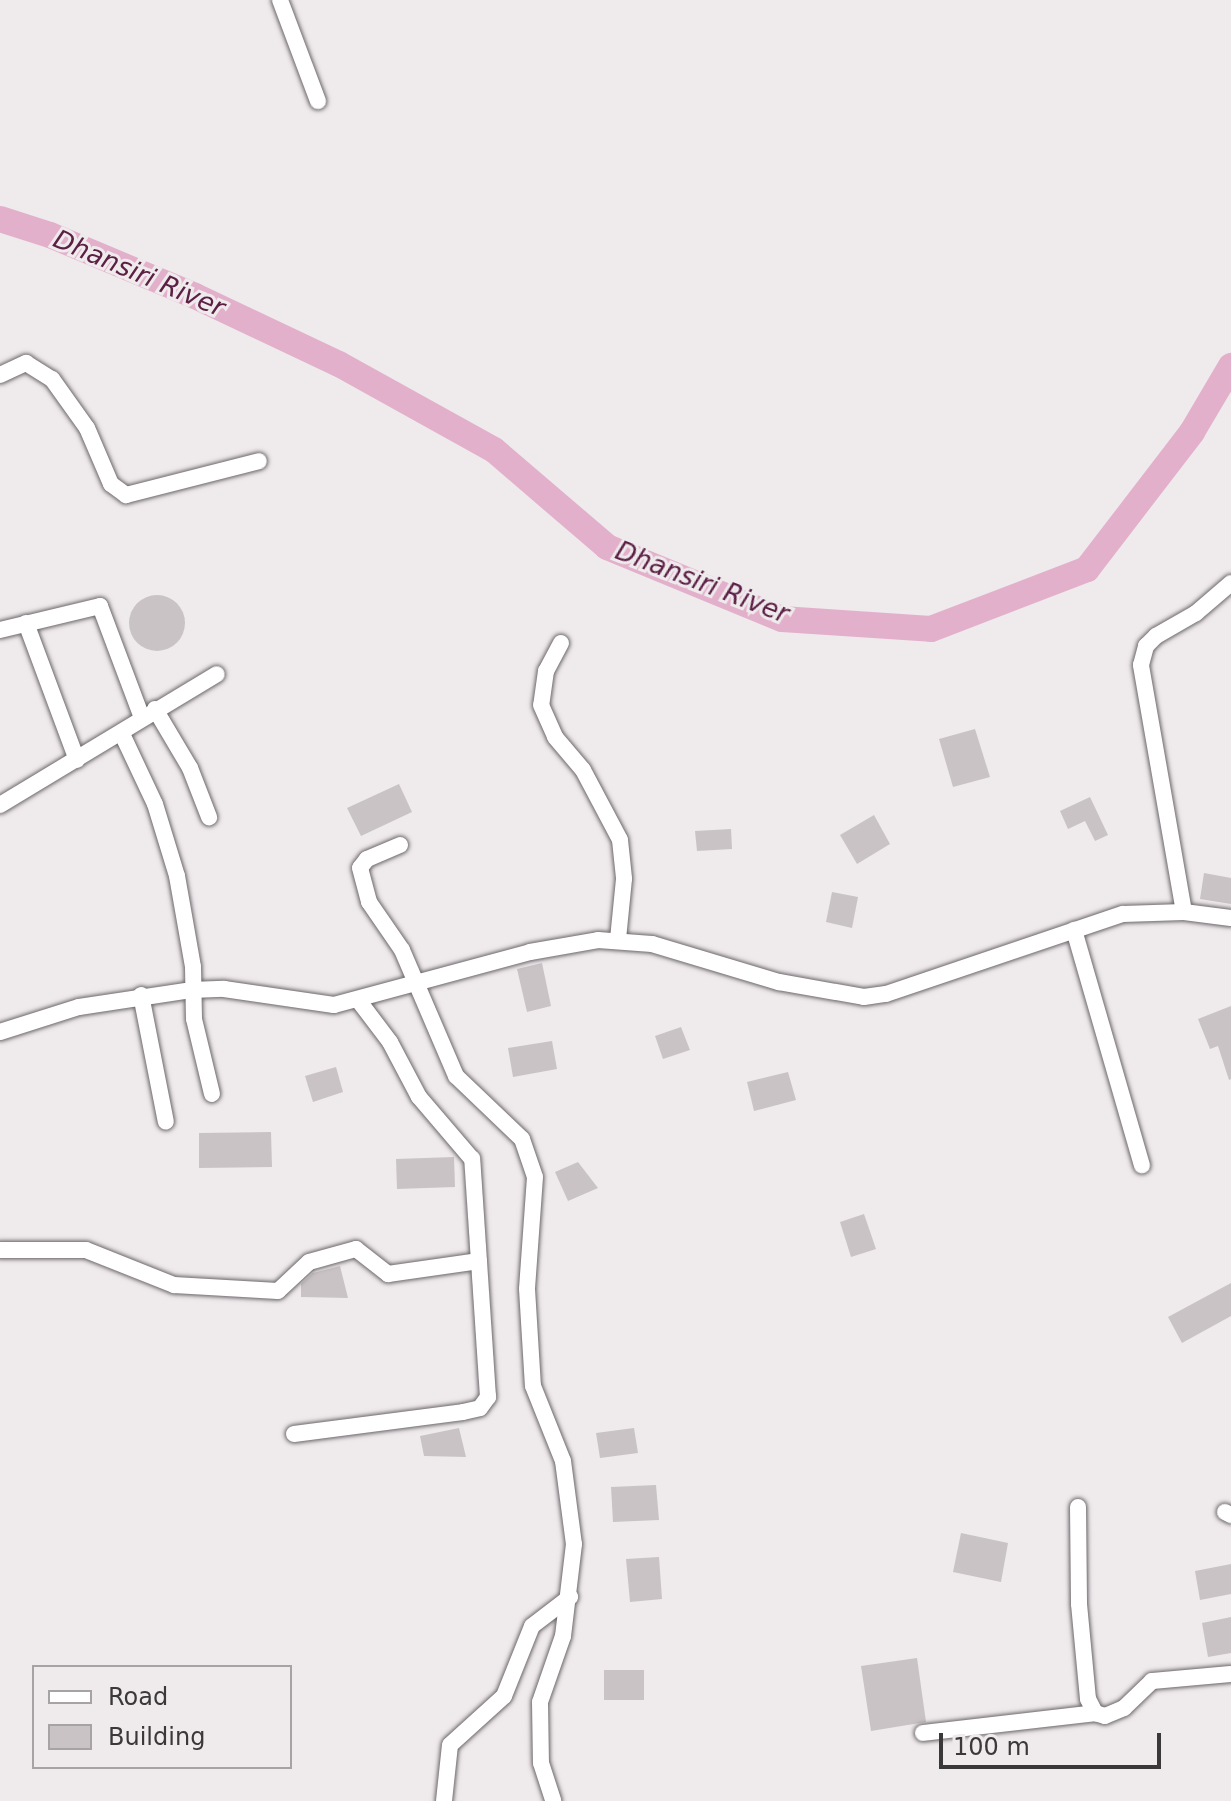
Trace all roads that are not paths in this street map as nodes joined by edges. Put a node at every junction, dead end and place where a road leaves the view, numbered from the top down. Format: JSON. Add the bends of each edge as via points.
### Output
{"nodes":[{"id":1,"x":280,"y":0,"type":"edge"},
{"id":2,"x":318,"y":101,"type":"dead end"},
{"id":3,"x":0,"y":375,"type":"edge"},
{"id":4,"x":259,"y":461,"type":"dead end"},
{"id":5,"x":1231,"y":583,"type":"edge"},
{"id":6,"x":26,"y":623,"type":"junction"},
{"id":7,"x":0,"y":630,"type":"edge"},
{"id":8,"x":561,"y":643,"type":"dead end"},
{"id":9,"x":217,"y":674,"type":"dead end"},
{"id":10,"x":148,"y":713,"type":"junction"},
{"id":11,"x":122,"y":734,"type":"junction"},
{"id":12,"x":77,"y":760,"type":"junction"},
{"id":13,"x":0,"y":805,"type":"edge"},
{"id":14,"x":209,"y":817,"type":"dead end"},
{"id":15,"x":400,"y":845,"type":"dead end"},
{"id":16,"x":1184,"y":912,"type":"junction"},
{"id":17,"x":1231,"y":918,"type":"edge"},
{"id":18,"x":1074,"y":930,"type":"junction"},
{"id":19,"x":618,"y":939,"type":"junction"},
{"id":20,"x":414,"y":983,"type":"junction"},
{"id":21,"x":191,"y":990,"type":"junction"},
{"id":22,"x":141,"y":995,"type":"junction"},
{"id":23,"x":365,"y":999,"type":"junction"},
{"id":24,"x":0,"y":1032,"type":"edge"},
{"id":25,"x":212,"y":1094,"type":"dead end"},
{"id":26,"x":166,"y":1122,"type":"dead end"},
{"id":27,"x":1142,"y":1165,"type":"dead end"},
{"id":28,"x":0,"y":1250,"type":"edge"},
{"id":29,"x":479,"y":1261,"type":"junction"},
{"id":30,"x":294,"y":1434,"type":"dead end"},
{"id":31,"x":1078,"y":1507,"type":"dead end"},
{"id":32,"x":570,"y":1597,"type":"junction"},
{"id":33,"x":1231,"y":1674,"type":"edge"},
{"id":34,"x":1095,"y":1713,"type":"junction"},
{"id":35,"x":923,"y":1733,"type":"dead end"},
{"id":36,"x":444,"y":1801,"type":"edge"},
{"id":37,"x":553,"y":1801,"type":"edge"}],
"edges":[{"from":1,"to":2,"type":"street"},
{"from":3,"to":4,"type":"street","via":[[26,363],[52,379],[87,428],[111,484],[126,495]]},
{"from":5,"to":16,"type":"street","via":[[1196,613],[1156,636],[1146,646],[1141,665]]},
{"from":6,"to":7,"type":"street"},
{"from":6,"to":10,"type":"street","via":[[100,606]]},
{"from":6,"to":12,"type":"street"},
{"from":8,"to":19,"type":"street","via":[[546,671],[541,705],[555,737],[583,770],[620,840],[624,879]]},
{"from":9,"to":10,"type":"street"},
{"from":10,"to":11,"type":"street"},
{"from":10,"to":14,"type":"street","via":[[190,768]]},
{"from":11,"to":12,"type":"street"},
{"from":11,"to":21,"type":"street","via":[[168,843],[187,919]]},
{"from":12,"to":13,"type":"street"},
{"from":15,"to":20,"type":"street","via":[[367,859],[360,868],[361,880],[374,913],[402,950]]},
{"from":16,"to":17,"type":"street"},
{"from":16,"to":18,"type":"street","via":[[1123,914]]},
{"from":18,"to":19,"type":"street","via":[[864,997],[779,982]]},
{"from":18,"to":27,"type":"street"},
{"from":19,"to":20,"type":"street","via":[[530,952]]},
{"from":20,"to":23,"type":"street"},
{"from":20,"to":32,"type":"street","via":[[456,1076],[511,1127],[532,1158],[527,1289],[533,1386],[563,1461],[571,1498]]},
{"from":21,"to":22,"type":"street"},
{"from":21,"to":23,"type":"street","via":[[224,989],[334,1005]]},
{"from":21,"to":25,"type":"street"},
{"from":22,"to":24,"type":"street"},
{"from":22,"to":26,"type":"street"},
{"from":23,"to":29,"type":"street","via":[[419,1097],[472,1159]]},
{"from":28,"to":29,"type":"street","via":[[86,1250],[174,1285],[278,1291],[309,1262],[356,1249],[388,1274]]},
{"from":29,"to":30,"type":"street","via":[[488,1397],[480,1408]]},
{"from":31,"to":34,"type":"street","via":[[1079,1604],[1088,1699]]},
{"from":32,"to":36,"type":"street","via":[[532,1626],[504,1696],[450,1745]]},
{"from":32,"to":37,"type":"street","via":[[540,1702],[541,1763]]},
{"from":33,"to":34,"type":"street","via":[[1152,1681],[1124,1708],[1105,1716]]},
{"from":34,"to":35,"type":"street"}]}
